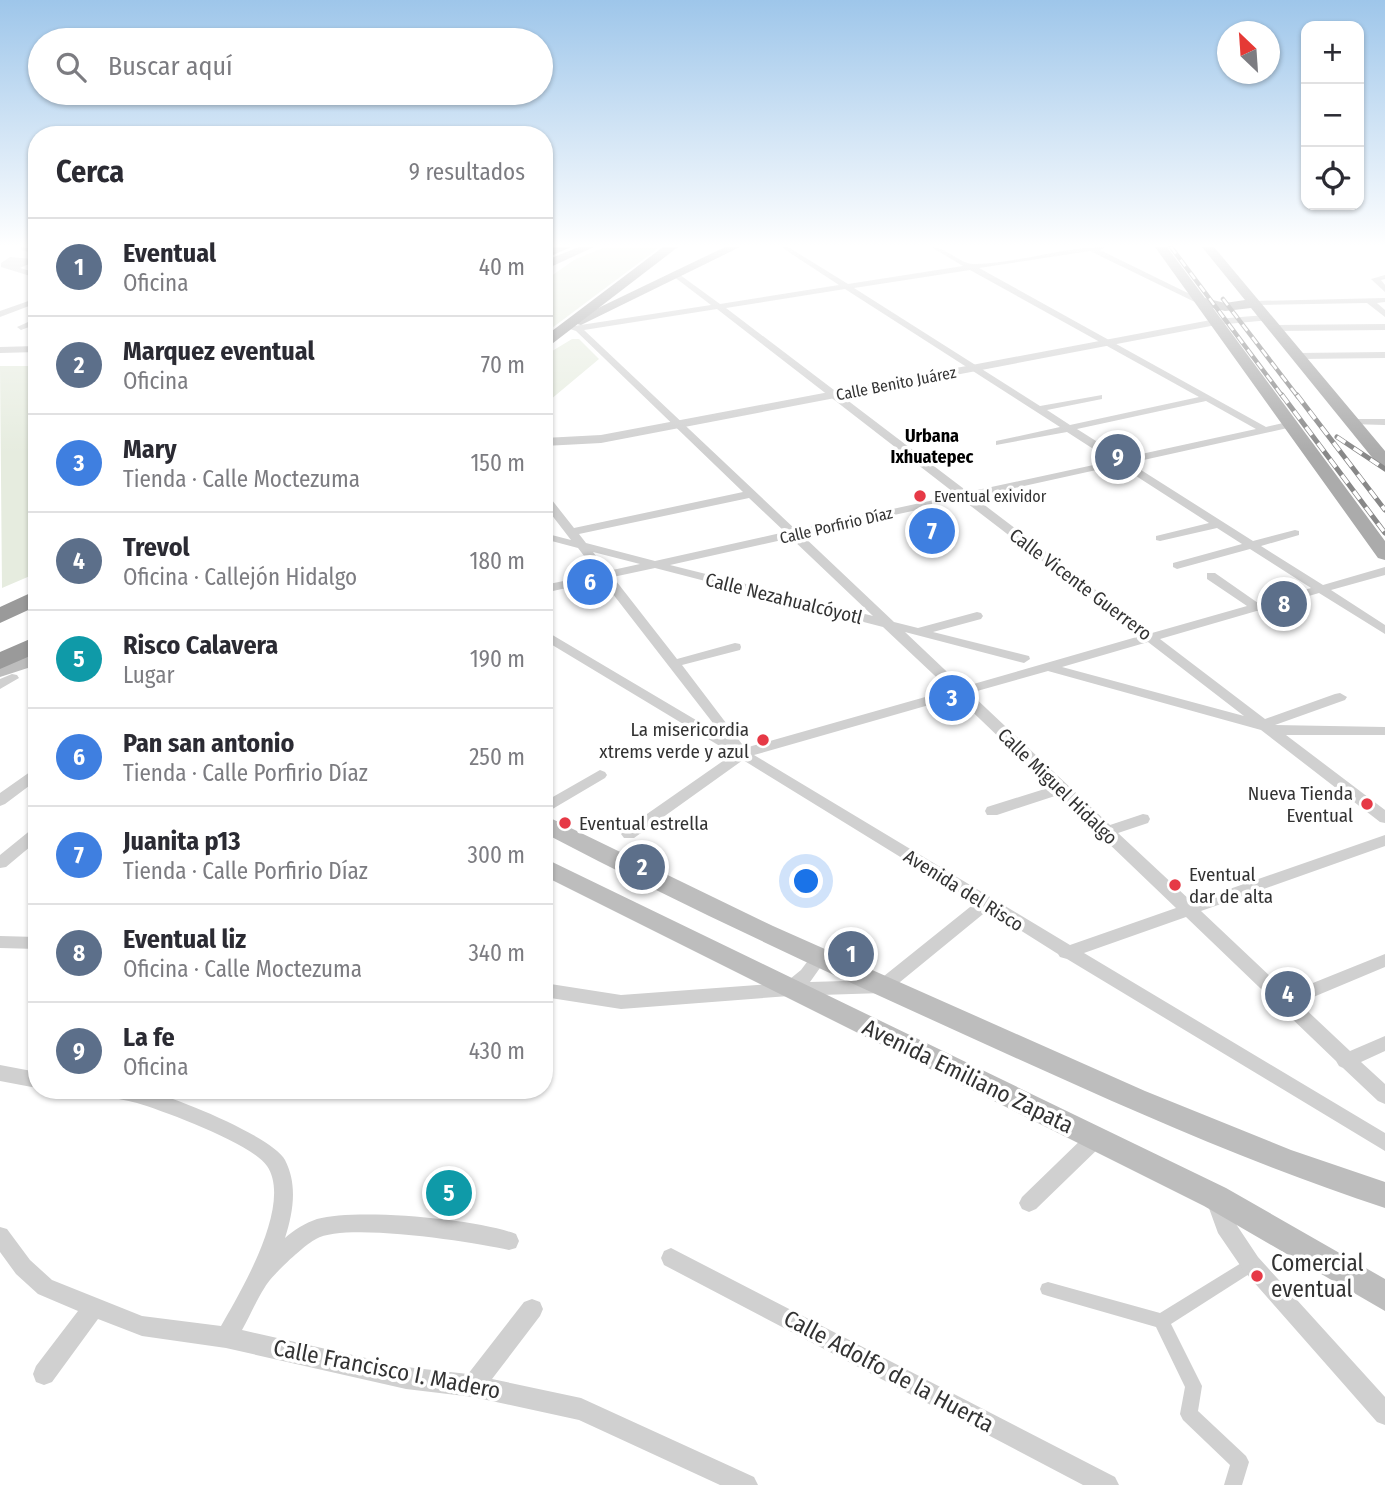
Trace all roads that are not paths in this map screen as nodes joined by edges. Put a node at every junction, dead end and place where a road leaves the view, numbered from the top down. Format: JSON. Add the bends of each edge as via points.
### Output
{"nodes":[{"id":1,"x":587,"y":316,"type":"edge"},
{"id":2,"x":595,"y":316,"type":"edge"},
{"id":3,"x":651,"y":316,"type":"edge"},
{"id":4,"x":729,"y":316,"type":"edge"},
{"id":5,"x":896,"y":316,"type":"edge"},
{"id":6,"x":1059,"y":316,"type":"edge"},
{"id":7,"x":1212,"y":316,"type":"edge"},
{"id":8,"x":1265,"y":316,"type":"edge"},
{"id":9,"x":1216,"y":322,"type":"junction"},
{"id":10,"x":1271,"y":323,"type":"junction"},
{"id":11,"x":28,"y":325,"type":"edge"},
{"id":12,"x":22,"y":327,"type":"dead end"},
{"id":13,"x":574,"y":327,"type":"junction"},
{"id":14,"x":1385,"y":327,"type":"edge"},
{"id":15,"x":553,"y":340,"type":"edge"},
{"id":16,"x":1107,"y":343,"type":"junction"},
{"id":17,"x":28,"y":349,"type":"edge"},
{"id":18,"x":0,"y":350,"type":"edge"},
{"id":19,"x":1385,"y":355,"type":"edge"},
{"id":20,"x":1298,"y":356,"type":"junction"},
{"id":21,"x":976,"y":368,"type":"junction"},
{"id":22,"x":832,"y":395,"type":"junction"},
{"id":23,"x":1099,"y":397,"type":"dead end"},
{"id":24,"x":1208,"y":398,"type":"junction"},
{"id":25,"x":1040,"y":409,"type":"junction"},
{"id":26,"x":1353,"y":422,"type":"junction"},
{"id":27,"x":1385,"y":422,"type":"edge"},
{"id":28,"x":681,"y":424,"type":"junction"},
{"id":29,"x":1292,"y":424,"type":"junction"},
{"id":30,"x":1070,"y":429,"type":"junction"},
{"id":31,"x":1265,"y":430,"type":"junction"},
{"id":32,"x":553,"y":440,"type":"edge"},
{"id":33,"x":1000,"y":443,"type":"dead end"},
{"id":34,"x":1121,"y":462,"type":"junction"},
{"id":35,"x":1385,"y":462,"type":"edge"},
{"id":36,"x":751,"y":494,"type":"junction"},
{"id":37,"x":965,"y":496,"type":"junction"},
{"id":38,"x":553,"y":509,"type":"edge"},
{"id":39,"x":1218,"y":524,"type":"junction"},
{"id":40,"x":571,"y":532,"type":"junction"},
{"id":41,"x":1295,"y":533,"type":"dead end"},
{"id":42,"x":793,"y":535,"type":"junction"},
{"id":43,"x":553,"y":538,"type":"edge"},
{"id":44,"x":1160,"y":538,"type":"dead end"},
{"id":45,"x":580,"y":545,"type":"junction"},
{"id":46,"x":1252,"y":545,"type":"junction"},
{"id":47,"x":1385,"y":554,"type":"edge"},
{"id":48,"x":656,"y":565,"type":"junction"},
{"id":49,"x":1177,"y":565,"type":"dead end"},
{"id":50,"x":1385,"y":571,"type":"edge"},
{"id":51,"x":605,"y":576,"type":"junction"},
{"id":52,"x":1211,"y":576,"type":"dead end"},
{"id":53,"x":553,"y":587,"type":"edge"},
{"id":54,"x":1319,"y":589,"type":"junction"},
{"id":55,"x":28,"y":602,"type":"edge"},
{"id":56,"x":1256,"y":607,"type":"junction"},
{"id":57,"x":0,"y":616,"type":"edge"},
{"id":58,"x":978,"y":616,"type":"dead end"},
{"id":59,"x":887,"y":624,"type":"junction"},
{"id":60,"x":1385,"y":630,"type":"edge"},
{"id":61,"x":915,"y":633,"type":"junction"},
{"id":62,"x":1150,"y":637,"type":"junction"},
{"id":63,"x":553,"y":643,"type":"edge"},
{"id":64,"x":735,"y":647,"type":"dead end"},
{"id":65,"x":28,"y":651,"type":"edge"},
{"id":66,"x":1024,"y":659,"type":"dead end"},
{"id":67,"x":28,"y":662,"type":"edge"},
{"id":68,"x":676,"y":663,"type":"junction"},
{"id":69,"x":1044,"y":666,"type":"junction"},
{"id":70,"x":3,"y":674,"type":"edge"},
{"id":71,"x":958,"y":690,"type":"junction"},
{"id":72,"x":1340,"y":698,"type":"dead end"},
{"id":73,"x":1262,"y":725,"type":"junction"},
{"id":74,"x":1385,"y":731,"type":"edge"},
{"id":75,"x":744,"y":753,"type":"junction"},
{"id":76,"x":600,"y":775,"type":"dead end"},
{"id":77,"x":28,"y":779,"type":"edge"},
{"id":78,"x":1060,"y":789,"type":"junction"},
{"id":79,"x":0,"y":801,"type":"edge"},
{"id":80,"x":553,"y":804,"type":"edge"},
{"id":81,"x":992,"y":811,"type":"dead end"},
{"id":82,"x":1385,"y":818,"type":"edge"},
{"id":83,"x":1143,"y":819,"type":"dead end"},
{"id":84,"x":553,"y":827,"type":"edge"},
{"id":85,"x":1106,"y":832,"type":"junction"},
{"id":86,"x":629,"y":834,"type":"dead end"},
{"id":87,"x":28,"y":840,"type":"edge"},
{"id":88,"x":1385,"y":840,"type":"edge"},
{"id":89,"x":0,"y":863,"type":"edge"},
{"id":90,"x":553,"y":871,"type":"edge"},
{"id":91,"x":985,"y":904,"type":"junction"},
{"id":92,"x":1190,"y":909,"type":"junction"},
{"id":93,"x":0,"y":942,"type":"edge"},
{"id":94,"x":28,"y":943,"type":"edge"},
{"id":95,"x":1066,"y":953,"type":"junction"},
{"id":96,"x":819,"y":958,"type":"junction"},
{"id":97,"x":1385,"y":960,"type":"edge"},
{"id":98,"x":883,"y":986,"type":"junction"},
{"id":99,"x":789,"y":989,"type":"junction"},
{"id":100,"x":553,"y":991,"type":"edge"},
{"id":101,"x":1284,"y":1002,"type":"junction"},
{"id":102,"x":1385,"y":1043,"type":"edge"},
{"id":103,"x":1345,"y":1061,"type":"junction"},
{"id":104,"x":4,"y":1069,"type":"edge"},
{"id":105,"x":28,"y":1077,"type":"edge"},
{"id":106,"x":1385,"y":1096,"type":"edge"},
{"id":107,"x":147,"y":1099,"type":"edge"},
{"id":108,"x":1097,"y":1139,"type":"junction"},
{"id":109,"x":1385,"y":1143,"type":"edge"},
{"id":110,"x":1385,"y":1195,"type":"edge"},
{"id":111,"x":1215,"y":1197,"type":"junction"},
{"id":112,"x":1029,"y":1203,"type":"dead end"},
{"id":113,"x":0,"y":1236,"type":"edge"},
{"id":114,"x":509,"y":1241,"type":"dead end"},
{"id":115,"x":671,"y":1258,"type":"dead end"},
{"id":116,"x":1251,"y":1264,"type":"junction"},
{"id":117,"x":261,"y":1276,"type":"junction"},
{"id":118,"x":1048,"y":1289,"type":"dead end"},
{"id":119,"x":1385,"y":1296,"type":"edge"},
{"id":120,"x":93,"y":1308,"type":"junction"},
{"id":121,"x":532,"y":1309,"type":"dead end"},
{"id":122,"x":1161,"y":1321,"type":"junction"},
{"id":123,"x":226,"y":1337,"type":"junction"},
{"id":124,"x":44,"y":1374,"type":"dead end"},
{"id":125,"x":473,"y":1386,"type":"junction"},
{"id":126,"x":1385,"y":1414,"type":"edge"},
{"id":127,"x":746,"y":1485,"type":"edge"},
{"id":128,"x":1107,"y":1485,"type":"edge"},
{"id":129,"x":1233,"y":1485,"type":"edge"}],
"edges":[{"from":1,"to":13,"type":"highway"},
{"from":2,"to":13,"type":"main road"},
{"from":3,"to":13,"type":"street"},
{"from":4,"to":22,"type":"street","name":"Calle Vicente Guerrero"},
{"from":5,"to":21,"type":"street"},
{"from":6,"to":16,"type":"street"},
{"from":7,"to":9,"type":"main road"},
{"from":8,"to":10,"type":"main road"},
{"from":9,"to":10,"type":"street","name":"Calle Benito Juárez"},
{"from":9,"to":16,"type":"street","name":"Calle Benito Juárez"},
{"from":9,"to":29,"type":"main road"},
{"from":10,"to":14,"type":"street"},
{"from":10,"to":20,"type":"main road"},
{"from":11,"to":12,"type":"street"},
{"from":13,"to":15,"type":"highway"},
{"from":13,"to":28,"type":"street","name":"Calle Miguel Hidalgo"},
{"from":16,"to":21,"type":"street","name":"Calle Benito Juárez"},
{"from":16,"to":24,"type":"street"},
{"from":17,"to":18,"type":"street"},
{"from":19,"to":20,"type":"street"},
{"from":20,"to":26,"type":"main road"},
{"from":21,"to":22,"type":"street","name":"Calle Benito Juárez"},
{"from":21,"to":25,"type":"street"},
{"from":22,"to":28,"type":"street","name":"Calle Benito Juárez"},
{"from":22,"to":37,"type":"street","name":"Calle Vicente Guerrero"},
{"from":23,"to":25,"type":"street"},
{"from":24,"to":30,"type":"street"},
{"from":24,"to":31,"type":"street"},
{"from":25,"to":30,"type":"street"},
{"from":26,"to":27,"type":"street"},
{"from":26,"to":35,"type":"main road"},
{"from":28,"to":32,"type":"street","name":"Calle Benito Juárez"},
{"from":28,"to":36,"type":"street","name":"Calle Miguel Hidalgo"},
{"from":29,"to":31,"type":"street","name":"Calle Porfirio Díaz"},
{"from":29,"to":47,"type":"main road"},
{"from":30,"to":33,"type":"street"},
{"from":30,"to":34,"type":"street"},
{"from":31,"to":34,"type":"street","name":"Calle Porfirio Díaz"},
{"from":34,"to":37,"type":"street","name":"Calle Porfirio Díaz"},
{"from":34,"to":39,"type":"street"},
{"from":36,"to":40,"type":"street"},
{"from":36,"to":42,"type":"street","name":"Calle Miguel Hidalgo"},
{"from":37,"to":42,"type":"street","name":"Calle Porfirio Díaz"},
{"from":37,"to":62,"type":"street","name":"Calle Vicente Guerrero"},
{"from":38,"to":40,"type":"street"},
{"from":39,"to":44,"type":"street"},
{"from":39,"to":46,"type":"street"},
{"from":40,"to":45,"type":"street"},
{"from":41,"to":46,"type":"street"},
{"from":42,"to":48,"type":"street","name":"Calle Porfirio Díaz"},
{"from":42,"to":59,"type":"street","name":"Calle Miguel Hidalgo"},
{"from":43,"to":45,"type":"street","name":"Calle Nezahualcóyotl"},
{"from":45,"to":48,"type":"street","name":"Calle Nezahualcóyotl"},
{"from":45,"to":51,"type":"street"},
{"from":46,"to":49,"type":"street"},
{"from":46,"to":54,"type":"street"},
{"from":48,"to":51,"type":"street","name":"Calle Porfirio Díaz"},
{"from":48,"to":59,"type":"street","name":"Calle Nezahualcóyotl"},
{"from":50,"to":54,"type":"street"},
{"from":51,"to":53,"type":"street","name":"Calle Porfirio Díaz"},
{"from":51,"to":68,"type":"street"},
{"from":52,"to":56,"type":"street"},
{"from":54,"to":56,"type":"street"},
{"from":54,"to":60,"type":"street"},
{"from":55,"to":57,"type":"highway"},
{"from":56,"to":62,"type":"street"},
{"from":58,"to":61,"type":"street"},
{"from":59,"to":61,"type":"street","name":"Calle Nezahualcóyotl"},
{"from":59,"to":71,"type":"street","name":"Calle Miguel Hidalgo"},
{"from":61,"to":66,"type":"street","name":"Calle Nezahualcóyotl"},
{"from":62,"to":69,"type":"street"},
{"from":62,"to":73,"type":"street","name":"Calle Vicente Guerrero"},
{"from":63,"to":75,"type":"street","name":"Avenida del Risco"},
{"from":64,"to":68,"type":"street"},
{"from":65,"to":70,"type":"highway"},
{"from":67,"to":70,"type":"main road"},
{"from":68,"to":75,"type":"street"},
{"from":69,"to":71,"type":"street"},
{"from":69,"to":73,"type":"street"},
{"from":71,"to":75,"type":"street"},
{"from":71,"to":78,"type":"street","name":"Calle Miguel Hidalgo"},
{"from":72,"to":73,"type":"street"},
{"from":73,"to":74,"type":"street","via":[[1296,733]]},
{"from":73,"to":82,"type":"street","name":"Calle Vicente Guerrero"},
{"from":75,"to":86,"type":"street"},
{"from":75,"to":91,"type":"street","name":"Avenida del Risco"},
{"from":76,"to":80,"type":"street"},
{"from":77,"to":79,"type":"street"},
{"from":78,"to":81,"type":"street"},
{"from":78,"to":85,"type":"street","name":"Calle Miguel Hidalgo"},
{"from":83,"to":85,"type":"street"},
{"from":84,"to":96,"type":"main road"},
{"from":85,"to":92,"type":"street","name":"Calle Miguel Hidalgo"},
{"from":87,"to":89,"type":"street"},
{"from":88,"to":92,"type":"street"},
{"from":90,"to":99,"type":"main road","name":"Avenida Emiliano Zapata"},
{"from":91,"to":95,"type":"street","name":"Avenida del Risco"},
{"from":91,"to":98,"type":"street"},
{"from":92,"to":95,"type":"street"},
{"from":92,"to":101,"type":"street","name":"Calle Miguel Hidalgo"},
{"from":93,"to":94,"type":"street"},
{"from":95,"to":109,"type":"street","name":"Avenida del Risco"},
{"from":96,"to":98,"type":"main road"},
{"from":96,"to":99,"type":"street"},
{"from":97,"to":101,"type":"street"},
{"from":98,"to":99,"type":"street"},
{"from":98,"to":110,"type":"main road","via":[[1225,1139]]},
{"from":99,"to":100,"type":"street","via":[[621,1002]]},
{"from":99,"to":108,"type":"main road","name":"Avenida Emiliano Zapata"},
{"from":101,"to":103,"type":"street","name":"Calle Miguel Hidalgo"},
{"from":102,"to":103,"type":"street"},
{"from":103,"to":106,"type":"street","name":"Calle Miguel Hidalgo"},
{"from":104,"to":105,"type":"street"},
{"from":107,"to":117,"type":"street","via":[[218,1126],[276,1161],[285,1182],[283,1206]]},
{"from":108,"to":111,"type":"main road","name":"Avenida Emiliano Zapata"},
{"from":108,"to":112,"type":"street"},
{"from":111,"to":116,"type":"street","via":[[1224,1226]]},
{"from":111,"to":119,"type":"main road","name":"Avenida Emiliano Zapata"},
{"from":113,"to":120,"type":"street","name":"Calle Francisco I. Madero","via":[[23,1267],[46,1287]]},
{"from":114,"to":117,"type":"street","via":[[481,1234],[329,1225],[302,1238]]},
{"from":115,"to":128,"type":"street","name":"Calle Adolfo de la Huerta"},
{"from":116,"to":122,"type":"street"},
{"from":116,"to":126,"type":"street"},
{"from":117,"to":123,"type":"street"},
{"from":118,"to":122,"type":"street"},
{"from":120,"to":123,"type":"street","name":"Calle Francisco I. Madero","via":[[142,1326]]},
{"from":120,"to":124,"type":"street"},
{"from":121,"to":125,"type":"street"},
{"from":122,"to":129,"type":"street","via":[[1194,1386],[1189,1414],[1240,1462]]},
{"from":123,"to":125,"type":"street","name":"Calle Francisco I. Madero","via":[[406,1378]]},
{"from":125,"to":127,"type":"street","name":"Calle Francisco I. Madero","via":[[581,1409]]}]}
